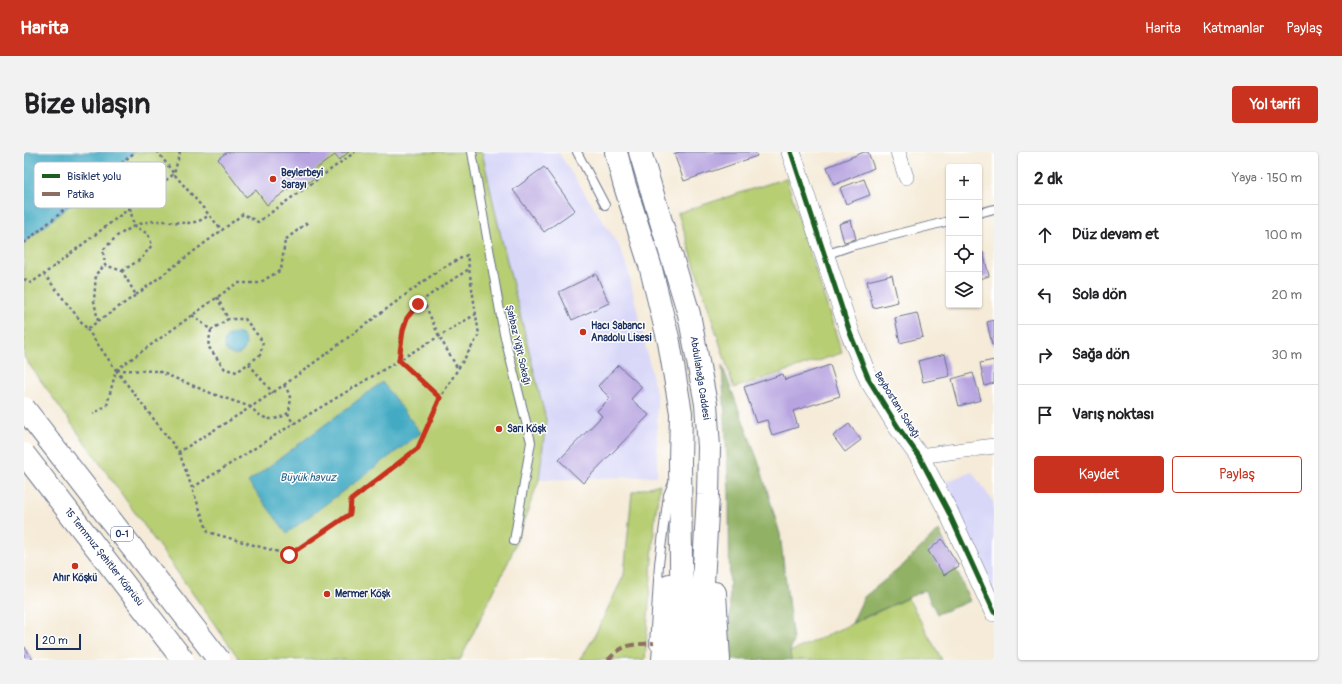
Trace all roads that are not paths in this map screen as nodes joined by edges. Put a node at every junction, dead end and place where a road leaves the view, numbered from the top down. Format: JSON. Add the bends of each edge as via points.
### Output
{"nodes":[{"id":1,"x":472,"y":152,"type":"edge"},
{"id":2,"x":577,"y":152,"type":"edge"},
{"id":3,"x":616,"y":152,"type":"edge"},
{"id":4,"x":636,"y":152,"type":"edge"},
{"id":5,"x":791,"y":152,"type":"edge"},
{"id":6,"x":898,"y":152,"type":"edge"},
{"id":7,"x":906,"y":177,"type":"dead end"},
{"id":8,"x":605,"y":205,"type":"dead end"},
{"id":9,"x":994,"y":209,"type":"edge"},
{"id":10,"x":982,"y":212,"type":"edge"},
{"id":11,"x":946,"y":222,"type":"edge"},
{"id":12,"x":824,"y":255,"type":"junction"},
{"id":13,"x":24,"y":408,"type":"edge"},
{"id":14,"x":994,"y":446,"type":"edge"},
{"id":15,"x":24,"y":454,"type":"edge"},
{"id":16,"x":919,"y":456,"type":"junction"},
{"id":17,"x":678,"y":472,"type":"junction"},
{"id":18,"x":706,"y":528,"type":"junction"},
{"id":19,"x":514,"y":541,"type":"dead end"},
{"id":20,"x":994,"y":612,"type":"edge"},
{"id":21,"x":658,"y":657,"type":"edge"},
{"id":22,"x":183,"y":660,"type":"edge"},
{"id":23,"x":219,"y":660,"type":"edge"},
{"id":24,"x":682,"y":660,"type":"edge"},
{"id":25,"x":702,"y":660,"type":"edge"},
{"id":26,"x":719,"y":660,"type":"edge"}],
"edges":[{"from":1,"to":19,"type":"lane","name":"Şahbaz Yiğit Sokağı","via":[[504,334],[531,442]]},
{"from":2,"to":8,"type":"lane"},
{"from":3,"to":17,"type":"main road","via":[[650,265],[669,342],[681,413]]},
{"from":4,"to":18,"type":"main road","name":"Abdullahağa Caddesi","via":[[689,314],[698,360],[706,404],[709,447]]},
{"from":5,"to":12,"type":"street","name":"Beybostanı Sokağı"},
{"from":6,"to":7,"type":"street"},
{"from":9,"to":10,"type":"lane"},
{"from":11,"to":12,"type":"lane"},
{"from":12,"to":16,"type":"street","name":"Beybostanı Sokağı","via":[[869,380]]},
{"from":13,"to":23,"type":"main road","number":"O-1","bridge":true},
{"from":14,"to":16,"type":"street"},
{"from":15,"to":22,"type":"main road","name":"15 Temmuz Şehitler Köprüsü","bridge":true},
{"from":16,"to":20,"type":"street","name":"Beybostanı Sokağı","via":[[948,511]]},
{"from":17,"to":21,"type":"main road"},
{"from":17,"to":24,"type":"main road"},
{"from":18,"to":25,"type":"main road","name":"Abdullahağa Caddesi","via":[[701,618]]},
{"from":18,"to":26,"type":"main road","via":[[715,578]]}]}
